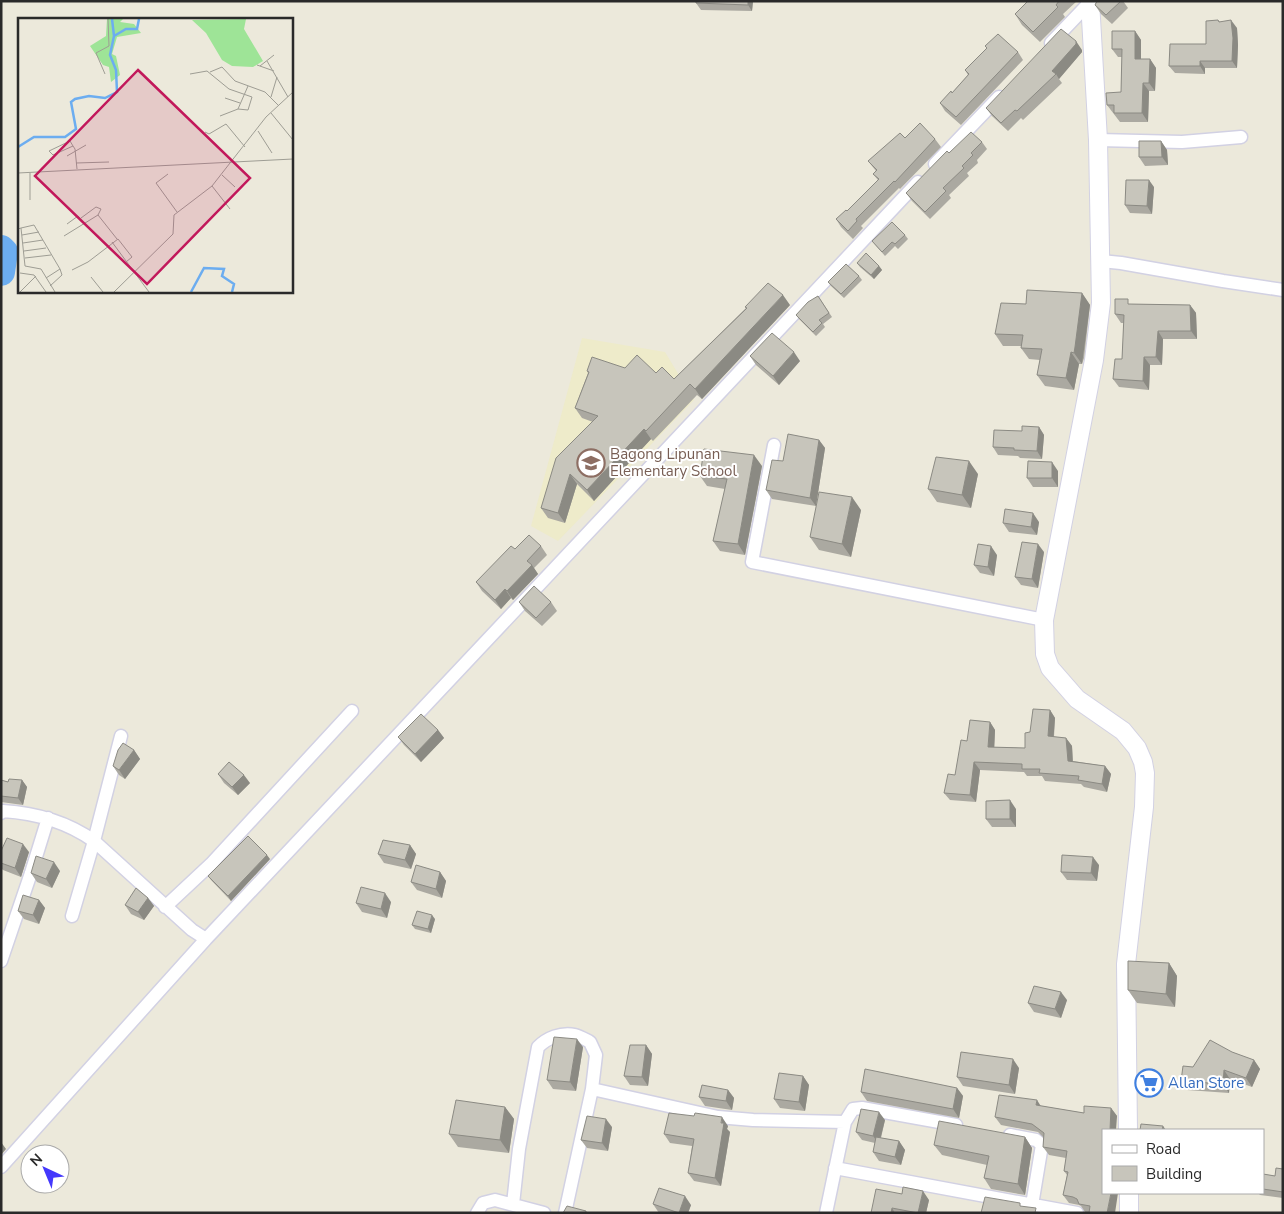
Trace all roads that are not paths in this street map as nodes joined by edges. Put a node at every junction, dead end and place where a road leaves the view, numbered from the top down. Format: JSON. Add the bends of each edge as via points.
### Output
{"nodes":[{"id":1,"x":1091,"y":1,"type":"edge"},
{"id":2,"x":1043,"y":51,"type":"edge"},
{"id":3,"x":1009,"y":87,"type":"edge"},
{"id":4,"x":1241,"y":137,"type":"dead end"},
{"id":5,"x":1098,"y":140,"type":"junction"},
{"id":6,"x":1101,"y":261,"type":"junction"},
{"id":7,"x":1283,"y":290,"type":"edge"},
{"id":8,"x":774,"y":446,"type":"dead end"},
{"id":9,"x":1044,"y":620,"type":"junction"},
{"id":10,"x":352,"y":711,"type":"dead end"},
{"id":11,"x":121,"y":736,"type":"dead end"},
{"id":12,"x":1,"y":813,"type":"edge"},
{"id":13,"x":48,"y":818,"type":"junction"},
{"id":14,"x":94,"y":841,"type":"junction"},
{"id":15,"x":165,"y":907,"type":"junction"},
{"id":16,"x":72,"y":916,"type":"dead end"},
{"id":17,"x":206,"y":939,"type":"junction"},
{"id":18,"x":1,"y":961,"type":"edge"},
{"id":19,"x":592,"y":1089,"type":"junction"},
{"id":20,"x":845,"y":1122,"type":"junction"},
{"id":21,"x":968,"y":1127,"type":"edge"},
{"id":22,"x":1128,"y":1129,"type":"edge"},
{"id":23,"x":997,"y":1132,"type":"edge"},
{"id":24,"x":1,"y":1167,"type":"edge"},
{"id":25,"x":835,"y":1168,"type":"junction"},
{"id":26,"x":1129,"y":1194,"type":"edge"},
{"id":27,"x":513,"y":1204,"type":"junction"},
{"id":28,"x":1032,"y":1205,"type":"junction"},
{"id":29,"x":477,"y":1213,"type":"edge"},
{"id":30,"x":544,"y":1213,"type":"edge"},
{"id":31,"x":565,"y":1213,"type":"edge"},
{"id":32,"x":826,"y":1213,"type":"edge"},
{"id":33,"x":1077,"y":1213,"type":"edge"},
{"id":34,"x":1129,"y":1213,"type":"edge"}],
"edges":[{"from":1,"to":2,"type":"street"},
{"from":1,"to":5,"type":"street"},
{"from":3,"to":17,"type":"street"},
{"from":4,"to":5,"type":"street","via":[[1182,142]]},
{"from":5,"to":6,"type":"street"},
{"from":6,"to":7,"type":"street"},
{"from":6,"to":9,"type":"street","via":[[1101,304],[1094,360]]},
{"from":8,"to":9,"type":"street","via":[[752,562]]},
{"from":9,"to":22,"type":"street","via":[[1045,654],[1050,668],[1078,699],[1123,731],[1136,748],[1146,773],[1126,964]]},
{"from":10,"to":15,"type":"street","via":[[211,864]]},
{"from":11,"to":14,"type":"street"},
{"from":12,"to":13,"type":"street","via":[[20,812]]},
{"from":13,"to":14,"type":"street"},
{"from":13,"to":18,"type":"street"},
{"from":14,"to":15,"type":"street"},
{"from":14,"to":16,"type":"street"},
{"from":15,"to":17,"type":"street"},
{"from":17,"to":24,"type":"street"},
{"from":19,"to":20,"type":"street","via":[[718,1117]]},
{"from":19,"to":27,"type":"street","via":[[596,1055],[590,1042],[575,1035],[554,1036],[538,1047],[519,1148]]},
{"from":19,"to":31,"type":"street"},
{"from":20,"to":21,"type":"street","via":[[853,1109],[862,1108]]},
{"from":20,"to":25,"type":"street"},
{"from":23,"to":28,"type":"street","via":[[1036,1140],[1042,1145]]},
{"from":25,"to":28,"type":"street"},
{"from":25,"to":32,"type":"street"},
{"from":26,"to":34,"type":"street"},
{"from":27,"to":29,"type":"street","via":[[495,1200],[483,1203]]},
{"from":27,"to":30,"type":"street"},
{"from":28,"to":33,"type":"street"}]}
